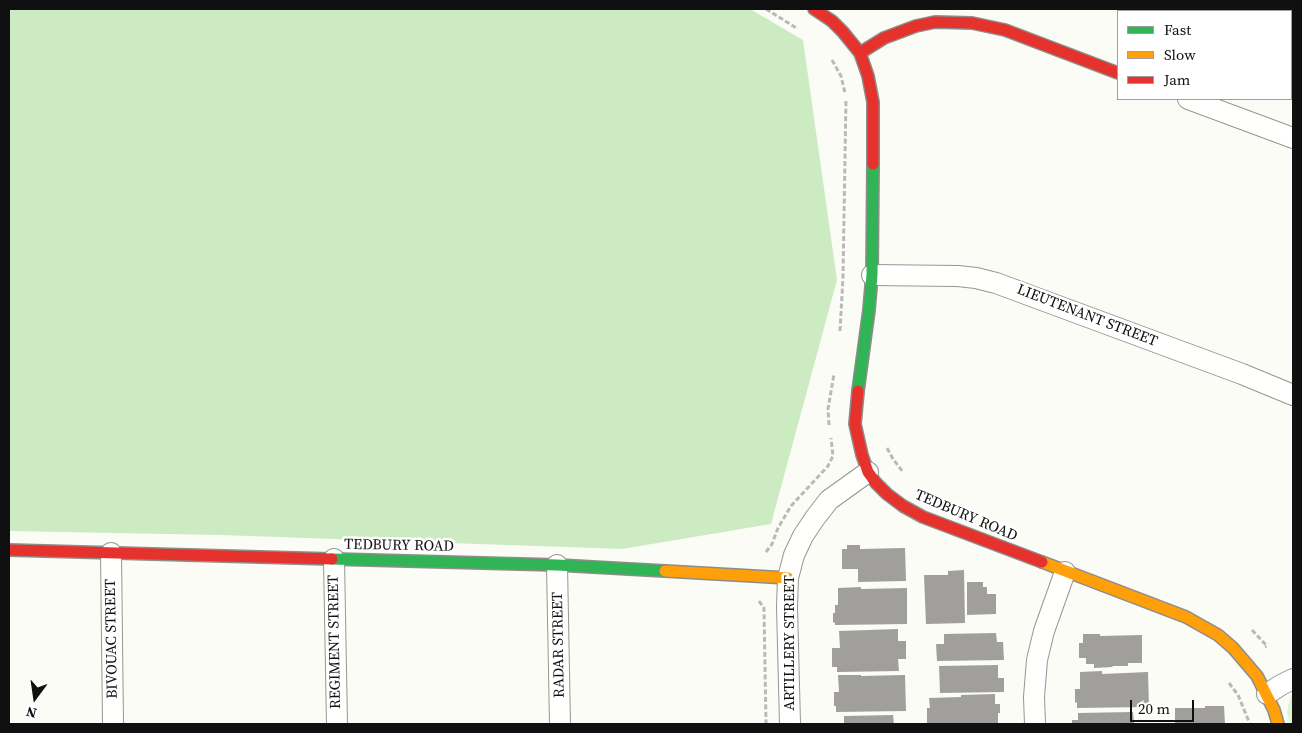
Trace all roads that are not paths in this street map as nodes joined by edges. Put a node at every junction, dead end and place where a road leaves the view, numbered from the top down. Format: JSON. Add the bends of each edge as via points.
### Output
{"nodes":[{"id":1,"x":814,"y":9,"type":"edge"},
{"id":2,"x":860,"y":54,"type":"junction"},
{"id":3,"x":1117,"y":73,"type":"edge"},
{"id":4,"x":1191,"y":100,"type":"edge"},
{"id":5,"x":1293,"y":138,"type":"edge"},
{"id":6,"x":872,"y":275,"type":"junction"},
{"id":7,"x":1293,"y":396,"type":"edge"},
{"id":8,"x":868,"y":472,"type":"junction"},
{"id":9,"x":9,"y":550,"type":"edge"},
{"id":10,"x":111,"y":553,"type":"junction"},
{"id":11,"x":334,"y":559,"type":"junction"},
{"id":12,"x":557,"y":565,"type":"junction"},
{"id":13,"x":1065,"y":572,"type":"junction"},
{"id":14,"x":788,"y":578,"type":"junction"},
{"id":15,"x":1293,"y":679,"type":"edge"},
{"id":16,"x":1267,"y":694,"type":"junction"},
{"id":17,"x":113,"y":724,"type":"edge"},
{"id":18,"x":337,"y":724,"type":"edge"},
{"id":19,"x":560,"y":724,"type":"edge"},
{"id":20,"x":790,"y":724,"type":"edge"},
{"id":21,"x":1035,"y":724,"type":"edge"},
{"id":22,"x":1278,"y":724,"type":"edge"}],
"edges":[{"from":1,"to":2,"type":"street","name":"TEDBURY ROAD","via":[[832,21]]},
{"from":2,"to":3,"type":"street","via":[[884,38],[916,26],[935,22],[972,23],[1005,30]]},
{"from":2,"to":6,"type":"street","name":"TEDBURY ROAD","via":[[874,102]]},
{"from":4,"to":5,"type":"street"},
{"from":6,"to":7,"type":"street","name":"LIEUTENANT STREET","via":[[958,276],[996,283]]},
{"from":6,"to":8,"type":"street","name":"TEDBURY ROAD","via":[[855,424]]},
{"from":8,"to":13,"type":"street","name":"TEDBURY ROAD","via":[[887,494],[923,518]]},
{"from":8,"to":14,"type":"street","name":"ARTILLERY STREET","via":[[829,500],[815,518],[794,555]]},
{"from":9,"to":10,"type":"street","name":"TEDBURY ROAD"},
{"from":10,"to":11,"type":"street","name":"TEDBURY ROAD"},
{"from":10,"to":17,"type":"street","name":"BIVOUAC STREET"},
{"from":11,"to":12,"type":"street","name":"TEDBURY ROAD"},
{"from":11,"to":18,"type":"street","name":"REGIMENT STREET"},
{"from":12,"to":14,"type":"street","name":"TEDBURY ROAD"},
{"from":12,"to":19,"type":"street","name":"RADAR STREET"},
{"from":13,"to":16,"type":"street","name":"TEDBURY ROAD","via":[[1186,617],[1218,635],[1246,662]]},
{"from":13,"to":21,"type":"street","via":[[1037,660]]},
{"from":14,"to":20,"type":"street","name":"ARTILLERY STREET"},
{"from":15,"to":16,"type":"street"},
{"from":16,"to":22,"type":"street","name":"TEDBURY ROAD"}]}
